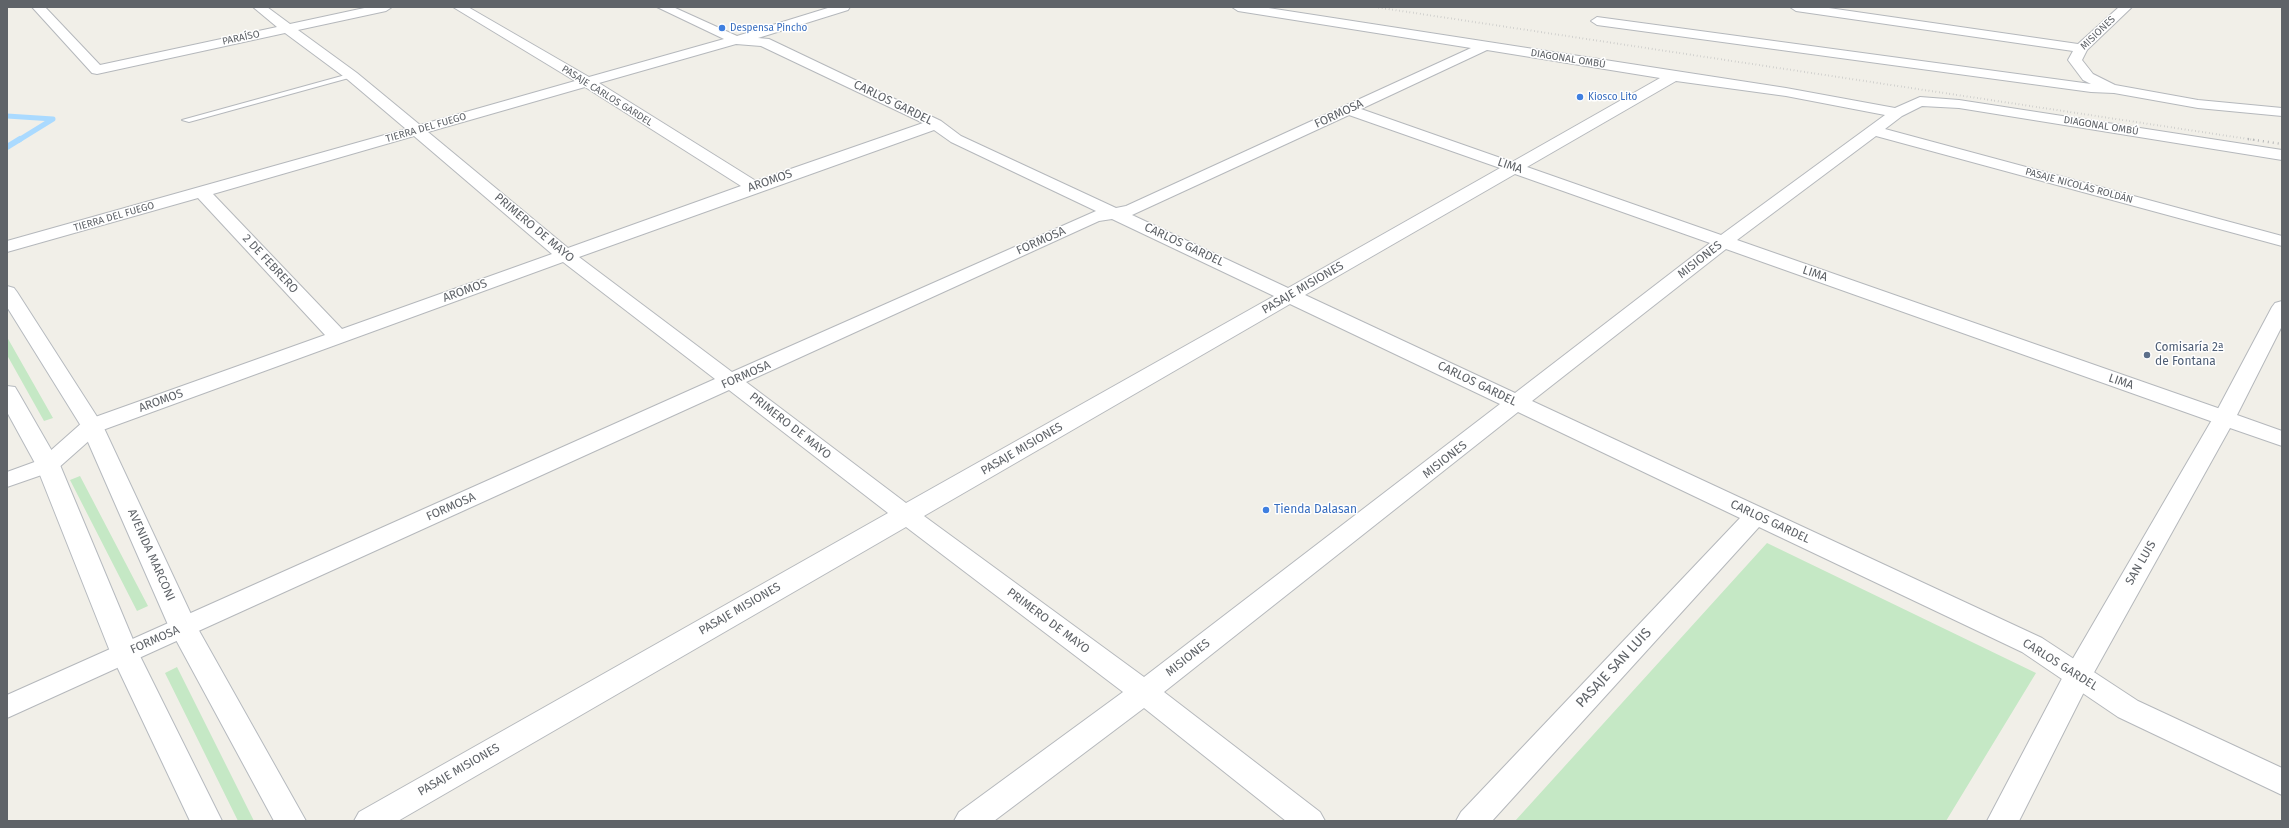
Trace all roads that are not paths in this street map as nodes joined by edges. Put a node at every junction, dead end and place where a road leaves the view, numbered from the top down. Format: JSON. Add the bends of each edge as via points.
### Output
{"nodes":[{"id":1,"x":38,"y":7,"type":"edge"},
{"id":2,"x":259,"y":7,"type":"edge"},
{"id":3,"x":386,"y":7,"type":"edge"},
{"id":4,"x":459,"y":7,"type":"edge"},
{"id":5,"x":663,"y":7,"type":"edge"},
{"id":6,"x":844,"y":7,"type":"edge"},
{"id":7,"x":1238,"y":7,"type":"edge"},
{"id":8,"x":1796,"y":7,"type":"edge"},
{"id":9,"x":2109,"y":7,"type":"edge"},
{"id":10,"x":2125,"y":8,"type":"edge"},
{"id":11,"x":1597,"y":21,"type":"dead end"},
{"id":12,"x":287,"y":28,"type":"junction"},
{"id":13,"x":736,"y":40,"type":"junction"},
{"id":14,"x":1486,"y":46,"type":"junction"},
{"id":15,"x":2081,"y":48,"type":"junction"},
{"id":16,"x":352,"y":76,"type":"junction"},
{"id":17,"x":1674,"y":76,"type":"junction"},
{"id":18,"x":588,"y":83,"type":"junction"},
{"id":19,"x":2114,"y":89,"type":"junction"},
{"id":20,"x":1920,"y":101,"type":"joint"},
{"id":21,"x":1349,"y":110,"type":"junction"},
{"id":22,"x":2282,"y":112,"type":"edge"},
{"id":23,"x":1897,"y":113,"type":"junction"},
{"id":24,"x":186,"y":120,"type":"dead end"},
{"id":25,"x":936,"y":124,"type":"junction"},
{"id":26,"x":417,"y":130,"type":"junction"},
{"id":27,"x":1875,"y":131,"type":"junction"},
{"id":28,"x":2282,"y":155,"type":"edge"},
{"id":29,"x":1515,"y":167,"type":"junction"},
{"id":30,"x":754,"y":187,"type":"junction"},
{"id":31,"x":202,"y":192,"type":"junction"},
{"id":32,"x":1115,"y":213,"type":"junction"},
{"id":33,"x":2282,"y":241,"type":"edge"},
{"id":34,"x":1723,"y":242,"type":"junction"},
{"id":35,"x":7,"y":247,"type":"edge"},
{"id":36,"x":565,"y":255,"type":"junction"},
{"id":37,"x":7,"y":292,"type":"edge"},
{"id":38,"x":1291,"y":295,"type":"junction"},
{"id":39,"x":2282,"y":307,"type":"edge"},
{"id":40,"x":338,"y":337,"type":"junction"},
{"id":41,"x":733,"y":381,"type":"junction"},
{"id":42,"x":7,"y":392,"type":"edge"},
{"id":43,"x":1518,"y":404,"type":"junction"},
{"id":44,"x":2224,"y":418,"type":"junction"},
{"id":45,"x":92,"y":426,"type":"junction"},
{"id":46,"x":2282,"y":439,"type":"edge"},
{"id":47,"x":48,"y":465,"type":"junction"},
{"id":48,"x":7,"y":480,"type":"edge"},
{"id":49,"x":906,"y":515,"type":"junction"},
{"id":50,"x":1756,"y":515,"type":"junction"},
{"id":51,"x":183,"y":627,"type":"junction"},
{"id":52,"x":125,"y":654,"type":"junction"},
{"id":53,"x":2078,"y":675,"type":"junction"},
{"id":54,"x":1144,"y":692,"type":"junction"},
{"id":55,"x":7,"y":707,"type":"edge"},
{"id":56,"x":2282,"y":782,"type":"edge"},
{"id":57,"x":206,"y":821,"type":"edge"},
{"id":58,"x":290,"y":821,"type":"edge"},
{"id":59,"x":370,"y":821,"type":"edge"},
{"id":60,"x":970,"y":821,"type":"edge"},
{"id":61,"x":1309,"y":821,"type":"edge"},
{"id":62,"x":1472,"y":821,"type":"edge"},
{"id":63,"x":2003,"y":821,"type":"edge"}],
"edges":[{"from":1,"to":12,"type":"street","name":"PARAÍSO","via":[[97,70]]},
{"from":2,"to":12,"type":"street","name":"PRIMERO DE MAYO"},
{"from":3,"to":12,"type":"street","name":"PARAÍSO"},
{"from":4,"to":18,"type":"street","name":"PASAJE CARLOS GARDEL"},
{"from":5,"to":13,"type":"street","name":"CARLOS GARDEL"},
{"from":6,"to":13,"type":"street","name":"TIERRA DEL FUEGO"},
{"from":7,"to":14,"type":"street","name":"DIAGONAL OMBÚ"},
{"from":8,"to":15,"type":"street"},
{"from":9,"to":10,"type":"street"},
{"from":10,"to":15,"type":"street","name":"MISIONES"},
{"from":11,"to":19,"type":"street","via":[[2091,88]]},
{"from":12,"to":16,"type":"street","name":"PRIMERO DE MAYO"},
{"from":13,"to":18,"type":"street","name":"TIERRA DEL FUEGO"},
{"from":13,"to":25,"type":"street","name":"CARLOS GARDEL","via":[[764,42]]},
{"from":14,"to":17,"type":"street","name":"DIAGONAL OMBÚ"},
{"from":14,"to":21,"type":"street","name":"FORMOSA"},
{"from":15,"to":19,"type":"street","name":"MISIONES","via":[[2075,60],[2088,77]]},
{"from":16,"to":24,"type":"lane"},
{"from":16,"to":26,"type":"street","name":"PRIMERO DE MAYO"},
{"from":17,"to":23,"type":"street","name":"DIAGONAL OMBÚ","via":[[1786,92]]},
{"from":17,"to":29,"type":"street","name":"PASAJE MISIONES"},
{"from":18,"to":26,"type":"street","name":"TIERRA DEL FUEGO"},
{"from":18,"to":30,"type":"street","name":"PASAJE CARLOS GARDEL"},
{"from":19,"to":22,"type":"street","via":[[2198,104]]},
{"from":20,"to":23,"type":"street","name":"MISIONES"},
{"from":20,"to":28,"type":"street","name":"DIAGONAL OMBÚ","via":[[1959,104]]},
{"from":21,"to":29,"type":"street","name":"LIMA"},
{"from":21,"to":32,"type":"street","name":"FORMOSA","via":[[1130,210]]},
{"from":23,"to":27,"type":"street","name":"MISIONES"},
{"from":25,"to":30,"type":"street","name":"AROMOS"},
{"from":25,"to":32,"type":"street","name":"CARLOS GARDEL","via":[[956,139]]},
{"from":26,"to":31,"type":"street","name":"TIERRA DEL FUEGO"},
{"from":26,"to":36,"type":"street","name":"PRIMERO DE MAYO"},
{"from":27,"to":33,"type":"street","name":"PASAJE NICOLÁS ROLDÁN"},
{"from":27,"to":34,"type":"street","name":"MISIONES"},
{"from":29,"to":34,"type":"street","name":"LIMA"},
{"from":29,"to":38,"type":"street","name":"PASAJE MISIONES"},
{"from":30,"to":36,"type":"street","name":"AROMOS"},
{"from":31,"to":35,"type":"street","name":"TIERRA DEL FUEGO"},
{"from":31,"to":40,"type":"street","name":"2 DE FEBRERO"},
{"from":32,"to":38,"type":"street","name":"CARLOS GARDEL"},
{"from":32,"to":41,"type":"street","name":"FORMOSA","via":[[1087,220]]},
{"from":34,"to":43,"type":"street","name":"MISIONES"},
{"from":34,"to":44,"type":"street","name":"LIMA"},
{"from":36,"to":40,"type":"street","name":"AROMOS"},
{"from":36,"to":41,"type":"street","name":"PRIMERO DE MAYO"},
{"from":37,"to":45,"type":"street","name":"AVENIDA MARCONI"},
{"from":38,"to":43,"type":"street","name":"CARLOS GARDEL"},
{"from":38,"to":49,"type":"street","name":"PASAJE MISIONES"},
{"from":39,"to":44,"type":"street","name":"SAN LUIS"},
{"from":40,"to":45,"type":"street","name":"AROMOS"},
{"from":41,"to":49,"type":"street","name":"PRIMERO DE MAYO"},
{"from":41,"to":51,"type":"street","name":"FORMOSA"},
{"from":42,"to":47,"type":"street"},
{"from":43,"to":50,"type":"street","name":"CARLOS GARDEL"},
{"from":43,"to":54,"type":"street","name":"MISIONES"},
{"from":44,"to":46,"type":"street","name":"LIMA"},
{"from":44,"to":53,"type":"street","name":"SAN LUIS"},
{"from":45,"to":47,"type":"street","name":"AROMOS"},
{"from":45,"to":51,"type":"street","name":"AVENIDA MARCONI"},
{"from":47,"to":48,"type":"street","name":"AROMOS"},
{"from":47,"to":52,"type":"street"},
{"from":49,"to":54,"type":"street","name":"PRIMERO DE MAYO"},
{"from":49,"to":59,"type":"street","name":"PASAJE MISIONES"},
{"from":50,"to":53,"type":"street","name":"CARLOS GARDEL","via":[[2032,645]]},
{"from":50,"to":62,"type":"street","name":"PASAJE SAN LUIS"},
{"from":51,"to":52,"type":"street","name":"FORMOSA"},
{"from":51,"to":58,"type":"street","name":"AVENIDA MARCONI"},
{"from":52,"to":55,"type":"street","name":"FORMOSA"},
{"from":52,"to":57,"type":"street"},
{"from":53,"to":56,"type":"street","name":"CARLOS GARDEL","via":[[2128,709]]},
{"from":53,"to":63,"type":"street","name":"SAN LUIS"},
{"from":54,"to":60,"type":"street","name":"MISIONES"},
{"from":54,"to":61,"type":"street","name":"PRIMERO DE MAYO"}]}
